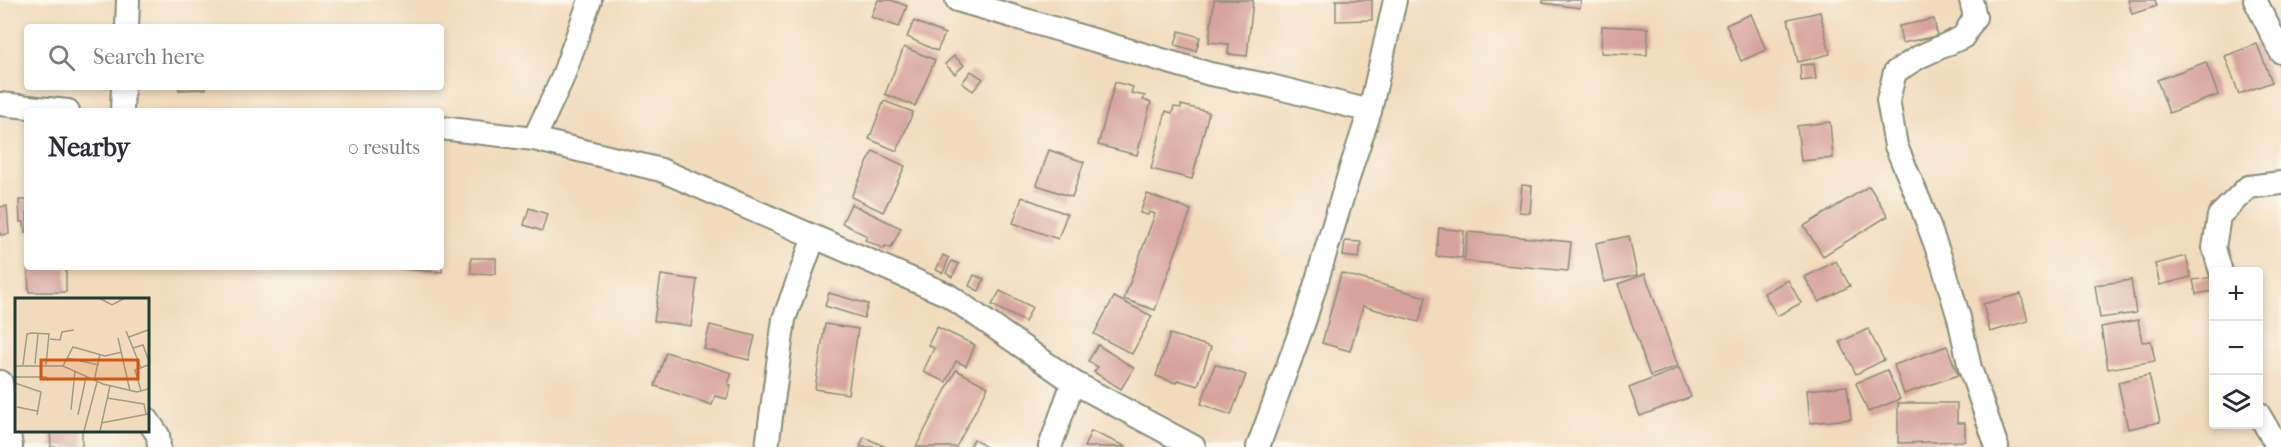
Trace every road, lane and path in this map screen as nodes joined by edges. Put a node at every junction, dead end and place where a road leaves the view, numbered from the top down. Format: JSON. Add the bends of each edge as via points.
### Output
{"nodes":[{"id":1,"x":128,"y":0,"type":"edge"},
{"id":2,"x":590,"y":0,"type":"edge"},
{"id":3,"x":957,"y":0,"type":"edge"},
{"id":4,"x":1395,"y":0,"type":"edge"},
{"id":5,"x":1971,"y":0,"type":"edge"},
{"id":6,"x":2254,"y":0,"type":"edge"},
{"id":7,"x":127,"y":24,"type":"edge"},
{"id":8,"x":2281,"y":52,"type":"edge"},
{"id":9,"x":123,"y":90,"type":"edge"},
{"id":10,"x":0,"y":104,"type":"edge"},
{"id":11,"x":39,"y":108,"type":"edge"},
{"id":12,"x":122,"y":108,"type":"edge"},
{"id":13,"x":1370,"y":111,"type":"junction"},
{"id":14,"x":444,"y":128,"type":"edge"},
{"id":15,"x":534,"y":139,"type":"junction"},
{"id":16,"x":2281,"y":183,"type":"edge"},
{"id":17,"x":814,"y":237,"type":"junction"},
{"id":18,"x":2220,"y":267,"type":"edge"},
{"id":19,"x":6,"y":382,"type":"edge"},
{"id":20,"x":1073,"y":382,"type":"junction"},
{"id":21,"x":148,"y":420,"type":"edge"},
{"id":22,"x":2263,"y":420,"type":"edge"},
{"id":23,"x":11,"y":447,"type":"edge"},
{"id":24,"x":159,"y":447,"type":"edge"},
{"id":25,"x":767,"y":447,"type":"edge"},
{"id":26,"x":1050,"y":447,"type":"edge"},
{"id":27,"x":1194,"y":447,"type":"edge"},
{"id":28,"x":1258,"y":447,"type":"edge"},
{"id":29,"x":1997,"y":447,"type":"edge"},
{"id":30,"x":2278,"y":447,"type":"edge"}],
"edges":[{"from":1,"to":7,"type":"street"},
{"from":2,"to":15,"type":"street","via":[[562,79]]},
{"from":3,"to":13,"type":"street","via":[[1210,74]]},
{"from":4,"to":13,"type":"street"},
{"from":5,"to":29,"type":"street","via":[[1975,17],[1963,37],[1895,72],[1888,100],[1896,146],[1943,265],[1970,368]]},
{"from":6,"to":8,"type":"street"},
{"from":9,"to":12,"type":"street"},
{"from":10,"to":11,"type":"street"},
{"from":13,"to":28,"type":"street","via":[[1305,319]]},
{"from":14,"to":15,"type":"street"},
{"from":15,"to":17,"type":"street","via":[[661,170]]},
{"from":16,"to":18,"type":"street","via":[[2248,187],[2219,216],[2214,248]]},
{"from":17,"to":20,"type":"street","via":[[948,295]]},
{"from":17,"to":25,"type":"street","via":[[784,319]]},
{"from":19,"to":23,"type":"street"},
{"from":20,"to":26,"type":"street"},
{"from":20,"to":27,"type":"street"},
{"from":21,"to":24,"type":"street","via":[[158,435]]},
{"from":22,"to":30,"type":"street"}]}
